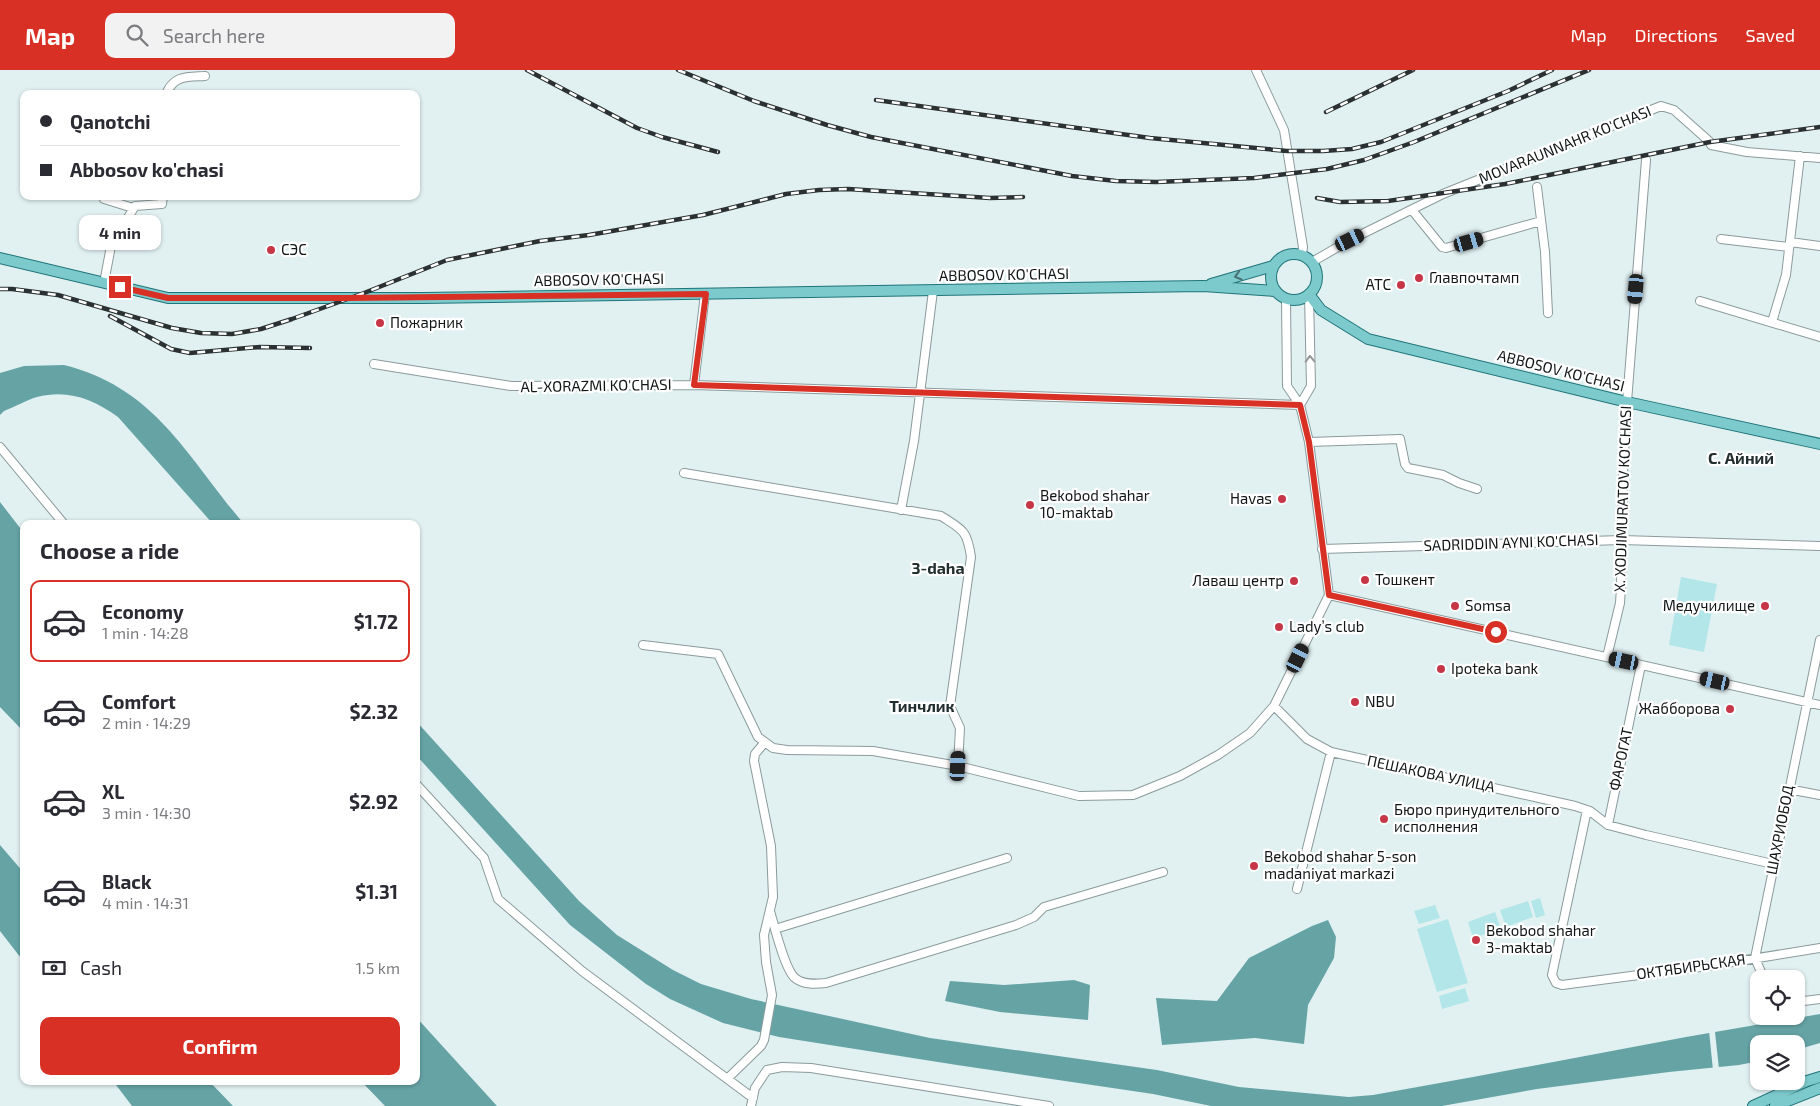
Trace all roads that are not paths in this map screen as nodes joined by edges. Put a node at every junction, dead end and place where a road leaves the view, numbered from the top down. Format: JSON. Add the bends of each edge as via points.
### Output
{"nodes":[{"id":1,"x":1256,"y":70,"type":"edge"},
{"id":2,"x":205,"y":76,"type":"dead end"},
{"id":3,"x":168,"y":90,"type":"edge"},
{"id":4,"x":1800,"y":156,"type":"junction"},
{"id":5,"x":1820,"y":158,"type":"edge"},
{"id":6,"x":1646,"y":160,"type":"dead end"},
{"id":7,"x":1537,"y":187,"type":"dead end"},
{"id":8,"x":107,"y":200,"type":"edge"},
{"id":9,"x":162,"y":200,"type":"edge"},
{"id":10,"x":133,"y":208,"type":"junction"},
{"id":11,"x":1412,"y":210,"type":"junction"},
{"id":12,"x":1541,"y":222,"type":"junction"},
{"id":13,"x":1721,"y":239,"type":"dead end"},
{"id":14,"x":1789,"y":244,"type":"junction"},
{"id":15,"x":1820,"y":246,"type":"edge"},
{"id":16,"x":1302,"y":255,"type":"junction"},
{"id":17,"x":0,"y":258,"type":"edge"},
{"id":18,"x":1312,"y":262,"type":"junction"},
{"id":19,"x":1273,"y":266,"type":"junction"},
{"id":20,"x":104,"y":283,"type":"junction"},
{"id":21,"x":1203,"y":286,"type":"junction"},
{"id":22,"x":933,"y":291,"type":"junction"},
{"id":23,"x":1275,"y":291,"type":"junction"},
{"id":24,"x":706,"y":294,"type":"junction"},
{"id":25,"x":1310,"y":294,"type":"junction"},
{"id":26,"x":1286,"y":299,"type":"junction"},
{"id":27,"x":1700,"y":301,"type":"dead end"},
{"id":28,"x":1548,"y":313,"type":"dead end"},
{"id":29,"x":1772,"y":322,"type":"junction"},
{"id":30,"x":1820,"y":337,"type":"edge"},
{"id":31,"x":374,"y":364,"type":"dead end"},
{"id":32,"x":694,"y":385,"type":"junction"},
{"id":33,"x":920,"y":392,"type":"junction"},
{"id":34,"x":1627,"y":402,"type":"junction"},
{"id":35,"x":1300,"y":405,"type":"junction"},
{"id":36,"x":1309,"y":442,"type":"junction"},
{"id":37,"x":1820,"y":444,"type":"edge"},
{"id":38,"x":0,"y":447,"type":"edge"},
{"id":39,"x":684,"y":473,"type":"dead end"},
{"id":40,"x":1477,"y":489,"type":"dead end"},
{"id":41,"x":901,"y":510,"type":"junction"},
{"id":42,"x":61,"y":520,"type":"edge"},
{"id":43,"x":1622,"y":540,"type":"junction"},
{"id":44,"x":1820,"y":546,"type":"edge"},
{"id":45,"x":1322,"y":549,"type":"junction"},
{"id":46,"x":1329,"y":595,"type":"junction"},
{"id":47,"x":1820,"y":640,"type":"edge"},
{"id":48,"x":644,"y":645,"type":"dead end"},
{"id":49,"x":1607,"y":657,"type":"junction"},
{"id":50,"x":1641,"y":664,"type":"junction"},
{"id":51,"x":1807,"y":702,"type":"junction"},
{"id":52,"x":1820,"y":705,"type":"edge"},
{"id":53,"x":1274,"y":706,"type":"junction"},
{"id":54,"x":765,"y":742,"type":"junction"},
{"id":55,"x":1331,"y":752,"type":"junction"},
{"id":56,"x":958,"y":766,"type":"junction"},
{"id":57,"x":420,"y":788,"type":"edge"},
{"id":58,"x":1788,"y":789,"type":"junction"},
{"id":59,"x":1820,"y":796,"type":"edge"},
{"id":60,"x":1587,"y":810,"type":"junction"},
{"id":61,"x":1608,"y":824,"type":"junction"},
{"id":62,"x":1007,"y":858,"type":"dead end"},
{"id":63,"x":1773,"y":864,"type":"junction"},
{"id":64,"x":1163,"y":872,"type":"dead end"},
{"id":65,"x":1297,"y":889,"type":"dead end"},
{"id":66,"x":770,"y":911,"type":"junction"},
{"id":67,"x":776,"y":928,"type":"junction"},
{"id":68,"x":1820,"y":948,"type":"edge"},
{"id":69,"x":1755,"y":958,"type":"junction"},
{"id":70,"x":1760,"y":970,"type":"edge"},
{"id":71,"x":1820,"y":999,"type":"edge"},
{"id":72,"x":1805,"y":1001,"type":"edge"},
{"id":73,"x":1820,"y":1077,"type":"edge"},
{"id":74,"x":728,"y":1078,"type":"junction"},
{"id":75,"x":1820,"y":1088,"type":"edge"},
{"id":76,"x":752,"y":1102,"type":"edge"},
{"id":77,"x":1757,"y":1105,"type":"edge"},
{"id":78,"x":1049,"y":1106,"type":"edge"},
{"id":79,"x":1776,"y":1106,"type":"edge"}],
"edges":[{"from":1,"to":16,"type":"street","via":[[1284,130]]},
{"from":2,"to":3,"type":"street","via":[[173,81]]},
{"from":4,"to":5,"type":"street","name":"MOVARAUNNAHR KO'CHASI"},
{"from":4,"to":11,"type":"street","name":"MOVARAUNNAHR KO'CHASI","via":[[1747,152],[1711,145],[1674,110],[1661,106]]},
{"from":4,"to":14,"type":"street"},
{"from":6,"to":34,"type":"street","name":"X. XODJIMURATOV KO'CHASI"},
{"from":7,"to":12,"type":"street"},
{"from":8,"to":10,"type":"street"},
{"from":9,"to":10,"type":"street","via":[[162,204]]},
{"from":10,"to":20,"type":"street","via":[[110,246]]},
{"from":11,"to":12,"type":"street","via":[[1446,248]]},
{"from":11,"to":18,"type":"street","name":"MOVARAUNNAHR KO'CHASI"},
{"from":12,"to":28,"type":"street"},
{"from":13,"to":14,"type":"street"},
{"from":14,"to":15,"type":"street"},
{"from":14,"to":29,"type":"street","via":[[1786,275]]},
{"from":16,"to":18,"type":"main road"},
{"from":16,"to":19,"type":"main road","via":[[1284,256]]},
{"from":17,"to":20,"type":"main road","name":"ABBOSOV KO'CHASI"},
{"from":18,"to":25,"type":"main road","via":[[1317,282]]},
{"from":19,"to":21,"type":"main road","name":"ABBOSOV KO'CHASI","one_way":true},
{"from":19,"to":23,"type":"main road","via":[[1270,279]]},
{"from":20,"to":24,"type":"main road","name":"ABBOSOV KO'CHASI","via":[[168,298]]},
{"from":21,"to":22,"type":"main road","name":"ABBOSOV KO'CHASI"},
{"from":21,"to":23,"type":"main road","name":"ABBOSOV KO'CHASI"},
{"from":22,"to":24,"type":"main road","name":"ABBOSOV KO'CHASI"},
{"from":22,"to":33,"type":"street"},
{"from":23,"to":26,"type":"main road"},
{"from":24,"to":32,"type":"street"},
{"from":25,"to":26,"type":"main road","via":[[1298,300]]},
{"from":25,"to":34,"type":"main road","name":"ABBOSOV KO'CHASI","via":[[1321,310],[1368,340]]},
{"from":35,"to":25,"type":"street","one_way":true,"via":[[1310,386]]},
{"from":26,"to":35,"type":"street","via":[[1287,386]]},
{"from":27,"to":29,"type":"street"},
{"from":29,"to":30,"type":"street"},
{"from":31,"to":32,"type":"street","name":"AL-XORAZMI KO'CHASI","via":[[511,386]]},
{"from":32,"to":33,"type":"street","name":"AL-XORAZMI KO'CHASI"},
{"from":33,"to":35,"type":"street","name":"AL-XORAZMI KO'CHASI"},
{"from":33,"to":41,"type":"street"},
{"from":34,"to":37,"type":"main road","name":"ABBOSOV KO'CHASI"},
{"from":34,"to":43,"type":"street","name":"X. XODJIMURATOV KO'CHASI"},
{"from":35,"to":36,"type":"street"},
{"from":36,"to":40,"type":"street","via":[[1400,439],[1408,468],[1443,475]]},
{"from":36,"to":45,"type":"street"},
{"from":38,"to":42,"type":"street"},
{"from":39,"to":41,"type":"street"},
{"from":41,"to":56,"type":"street","via":[[941,516],[962,530],[969,541],[971,557],[950,706],[960,728]]},
{"from":43,"to":44,"type":"street","name":"SADRIDDIN AYNI KO'CHASI"},
{"from":43,"to":45,"type":"street","name":"SADRIDDIN AYNI KO'CHASI"},
{"from":43,"to":49,"type":"street","name":"X. XODJIMURATOV KO'CHASI","via":[[1620,603]]},
{"from":45,"to":46,"type":"street"},
{"from":46,"to":49,"type":"street"},
{"from":46,"to":53,"type":"street"},
{"from":47,"to":51,"type":"street","name":"ШАХРИОБОД"},
{"from":48,"to":54,"type":"street","via":[[718,654],[758,737]]},
{"from":49,"to":50,"type":"street"},
{"from":50,"to":51,"type":"street"},
{"from":50,"to":61,"type":"street","name":"ФАРОГАТ"},
{"from":51,"to":52,"type":"street"},
{"from":51,"to":58,"type":"street","name":"ШАХРИОБОД"},
{"from":53,"to":55,"type":"street","name":"ПЕШАКОВА УЛИЦА","via":[[1307,739]]},
{"from":53,"to":56,"type":"street","via":[[1250,733],[1218,755],[1180,776],[1133,795],[1079,796]]},
{"from":54,"to":56,"type":"street","via":[[773,748],[787,750],[873,751]]},
{"from":54,"to":66,"type":"street","via":[[755,754],[754,761],[771,846],[773,897]]},
{"from":55,"to":60,"type":"street","name":"ПЕШАКОВА УЛИЦА"},
{"from":55,"to":65,"type":"street"},
{"from":57,"to":74,"type":"street","via":[[484,858],[498,898],[582,971]]},
{"from":58,"to":59,"type":"street"},
{"from":58,"to":63,"type":"street","name":"ШАХРИОБОД"},
{"from":60,"to":61,"type":"street","name":"ПЕШАКОВА УЛИЦА"},
{"from":60,"to":69,"type":"street","name":"ОКТЯБИРЬСКАЯ","via":[[1552,975],[1556,983],[1562,985]]},
{"from":61,"to":63,"type":"street","name":"ПЕШАКОВА УЛИЦА","via":[[1646,836]]},
{"from":62,"to":67,"type":"street"},
{"from":63,"to":69,"type":"street","name":"ШАХРИОБОД"},
{"from":64,"to":67,"type":"street","via":[[1044,907],[1034,917],[1016,925],[826,983],[804,983],[794,977],[789,971]]},
{"from":66,"to":67,"type":"street"},
{"from":66,"to":74,"type":"street","via":[[764,935],[772,995],[764,1040]]},
{"from":68,"to":69,"type":"street","name":"ОКТЯБИРЬСКАЯ"},
{"from":69,"to":70,"type":"street"},
{"from":71,"to":72,"type":"street"},
{"from":73,"to":77,"type":"main road"},
{"from":74,"to":76,"type":"street"},
{"from":75,"to":79,"type":"main road"},
{"from":76,"to":78,"type":"street","via":[[755,1088],[767,1070],[782,1067],[811,1068]]}]}
